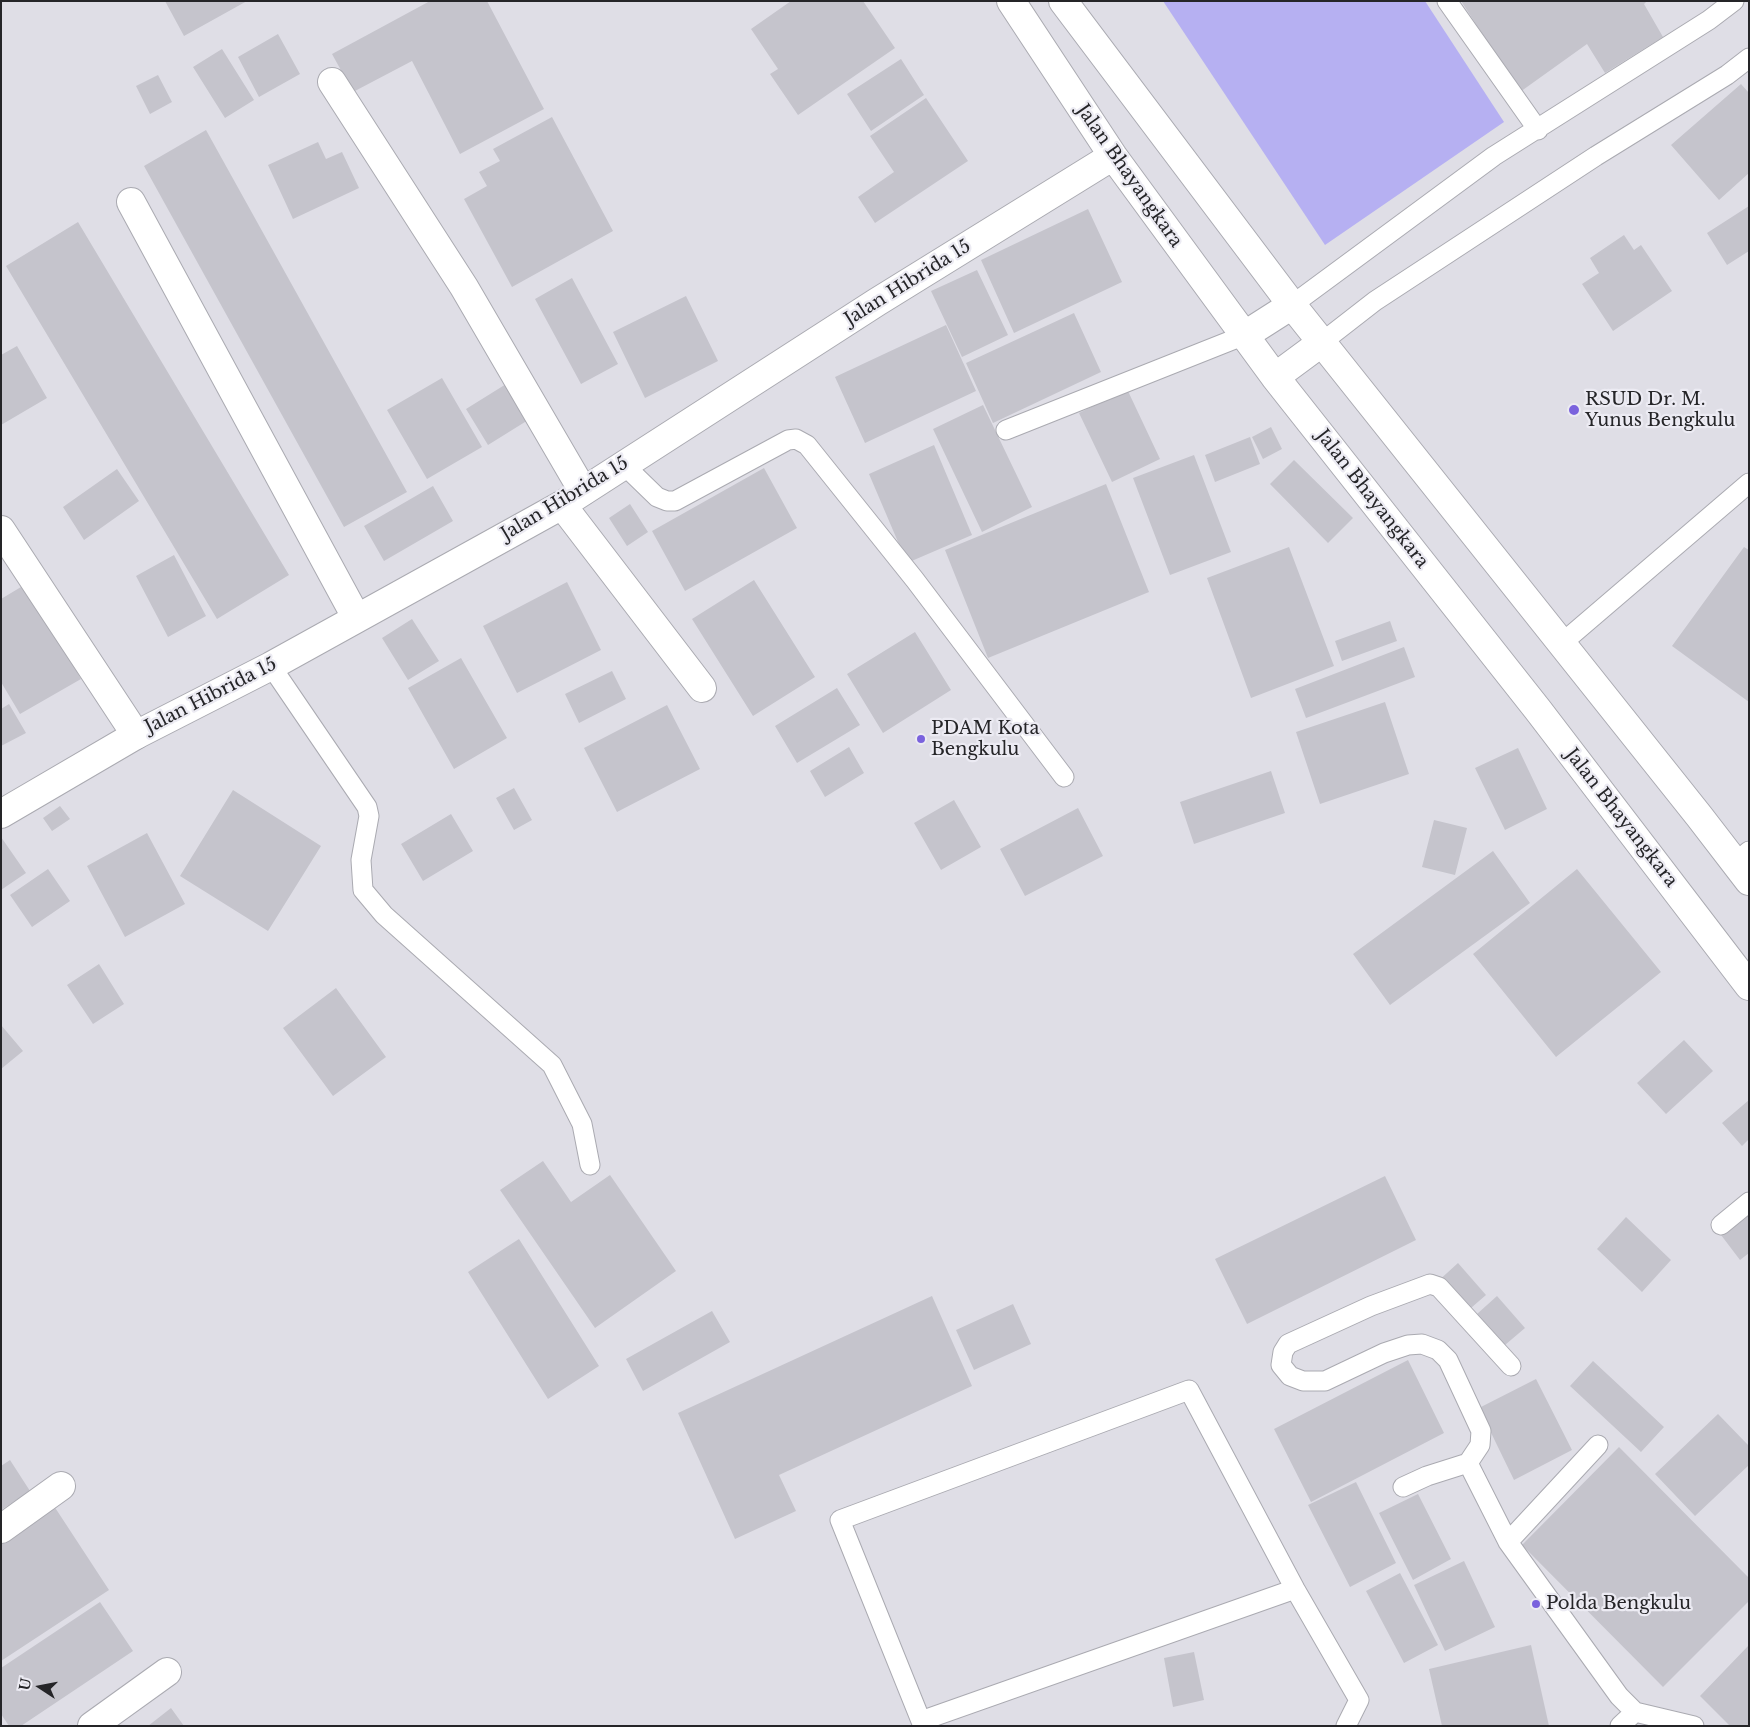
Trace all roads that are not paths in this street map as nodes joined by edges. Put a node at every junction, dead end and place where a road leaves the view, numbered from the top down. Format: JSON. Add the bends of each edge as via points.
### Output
{"nodes":[{"id":1,"x":1011,"y":1,"type":"edge"},
{"id":2,"x":1063,"y":1,"type":"edge"},
{"id":3,"x":1447,"y":1,"type":"edge"},
{"id":4,"x":1734,"y":1,"type":"edge"},
{"id":5,"x":1749,"y":58,"type":"edge"},
{"id":6,"x":332,"y":82,"type":"dead end"},
{"id":7,"x":1538,"y":130,"type":"junction"},
{"id":8,"x":1113,"y":156,"type":"junction"},
{"id":9,"x":131,"y":202,"type":"dead end"},
{"id":10,"x":1292,"y":305,"type":"junction"},
{"id":11,"x":1245,"y":335,"type":"junction"},
{"id":12,"x":1322,"y":344,"type":"junction"},
{"id":13,"x":1275,"y":377,"type":"junction"},
{"id":14,"x":1006,"y":430,"type":"dead end"},
{"id":15,"x":624,"y":465,"type":"junction"},
{"id":16,"x":1749,"y":483,"type":"edge"},
{"id":17,"x":572,"y":498,"type":"junction"},
{"id":18,"x":1,"y":530,"type":"edge"},
{"id":19,"x":356,"y":617,"type":"junction"},
{"id":20,"x":1561,"y":644,"type":"junction"},
{"id":21,"x":271,"y":666,"type":"junction"},
{"id":22,"x":702,"y":688,"type":"dead end"},
{"id":23,"x":136,"y":735,"type":"junction"},
{"id":24,"x":1064,"y":777,"type":"dead end"},
{"id":25,"x":1,"y":814,"type":"edge"},
{"id":26,"x":1744,"y":865,"type":"edge"},
{"id":27,"x":1749,"y":986,"type":"edge"},
{"id":28,"x":590,"y":1165,"type":"dead end"},
{"id":29,"x":1749,"y":1202,"type":"edge"},
{"id":30,"x":1721,"y":1224,"type":"dead end"},
{"id":31,"x":1511,"y":1366,"type":"dead end"},
{"id":32,"x":1598,"y":1445,"type":"dead end"},
{"id":33,"x":1468,"y":1463,"type":"junction"},
{"id":34,"x":61,"y":1486,"type":"dead end"},
{"id":35,"x":1403,"y":1487,"type":"dead end"},
{"id":36,"x":1,"y":1529,"type":"edge"},
{"id":37,"x":1508,"y":1542,"type":"junction"},
{"id":38,"x":1295,"y":1589,"type":"junction"},
{"id":39,"x":167,"y":1672,"type":"dead end"},
{"id":40,"x":1635,"y":1712,"type":"junction"},
{"id":41,"x":922,"y":1724,"type":"edge"},
{"id":42,"x":92,"y":1726,"type":"edge"},
{"id":43,"x":1346,"y":1726,"type":"edge"},
{"id":44,"x":1620,"y":1726,"type":"edge"},
{"id":45,"x":1694,"y":1726,"type":"edge"}],
"edges":[{"from":1,"to":8,"type":"street","name":"Jalan Bhayangkara"},
{"from":2,"to":10,"type":"street"},
{"from":3,"to":7,"type":"lane"},
{"from":4,"to":7,"type":"lane"},
{"from":5,"to":12,"type":"lane","via":[[1375,300]]},
{"from":6,"to":17,"type":"street","via":[[464,287]]},
{"from":7,"to":10,"type":"lane","via":[[1494,156]]},
{"from":8,"to":11,"type":"street","name":"Jalan Bhayangkara"},
{"from":8,"to":15,"type":"street","name":"Jalan Hibrida 15","via":[[877,302]]},
{"from":9,"to":19,"type":"street"},
{"from":10,"to":11,"type":"street"},
{"from":10,"to":12,"type":"street"},
{"from":11,"to":13,"type":"street","name":"Jalan Bhayangkara"},
{"from":11,"to":14,"type":"lane"},
{"from":12,"to":13,"type":"street"},
{"from":12,"to":20,"type":"street"},
{"from":13,"to":27,"type":"street","name":"Jalan Bhayangkara","via":[[1538,710]]},
{"from":15,"to":17,"type":"street","name":"Jalan Hibrida 15"},
{"from":15,"to":24,"type":"lane","via":[[657,497],[675,501],[788,440],[796,439],[807,445],[915,580]]},
{"from":16,"to":20,"type":"lane"},
{"from":17,"to":19,"type":"street","name":"Jalan Hibrida 15"},
{"from":17,"to":22,"type":"street"},
{"from":18,"to":23,"type":"street"},
{"from":19,"to":21,"type":"street","name":"Jalan Hibrida 15"},
{"from":20,"to":26,"type":"street"},
{"from":21,"to":23,"type":"street","name":"Jalan Hibrida 15"},
{"from":21,"to":28,"type":"lane","via":[[367,807],[369,816],[361,860],[363,890],[384,915],[552,1065],[582,1124]]},
{"from":23,"to":25,"type":"street","name":"Jalan Hibrida 15"},
{"from":29,"to":30,"type":"lane"},
{"from":31,"to":33,"type":"lane","via":[[1439,1287],[1430,1284],[1371,1306],[1288,1344],[1283,1352],[1281,1365],[1290,1376],[1303,1381],[1325,1381],[1408,1345],[1422,1344],[1438,1350],[1448,1360],[1481,1431],[1480,1445]]},
{"from":32,"to":37,"type":"lane"},
{"from":33,"to":35,"type":"lane"},
{"from":33,"to":37,"type":"lane"},
{"from":34,"to":36,"type":"street"},
{"from":37,"to":40,"type":"lane","via":[[1619,1696]]},
{"from":38,"to":41,"type":"lane"},
{"from":38,"to":41,"type":"lane","via":[[1189,1390],[840,1520]]},
{"from":38,"to":43,"type":"lane","via":[[1359,1700]]},
{"from":39,"to":42,"type":"street"},
{"from":40,"to":44,"type":"lane"},
{"from":40,"to":45,"type":"lane"}]}
